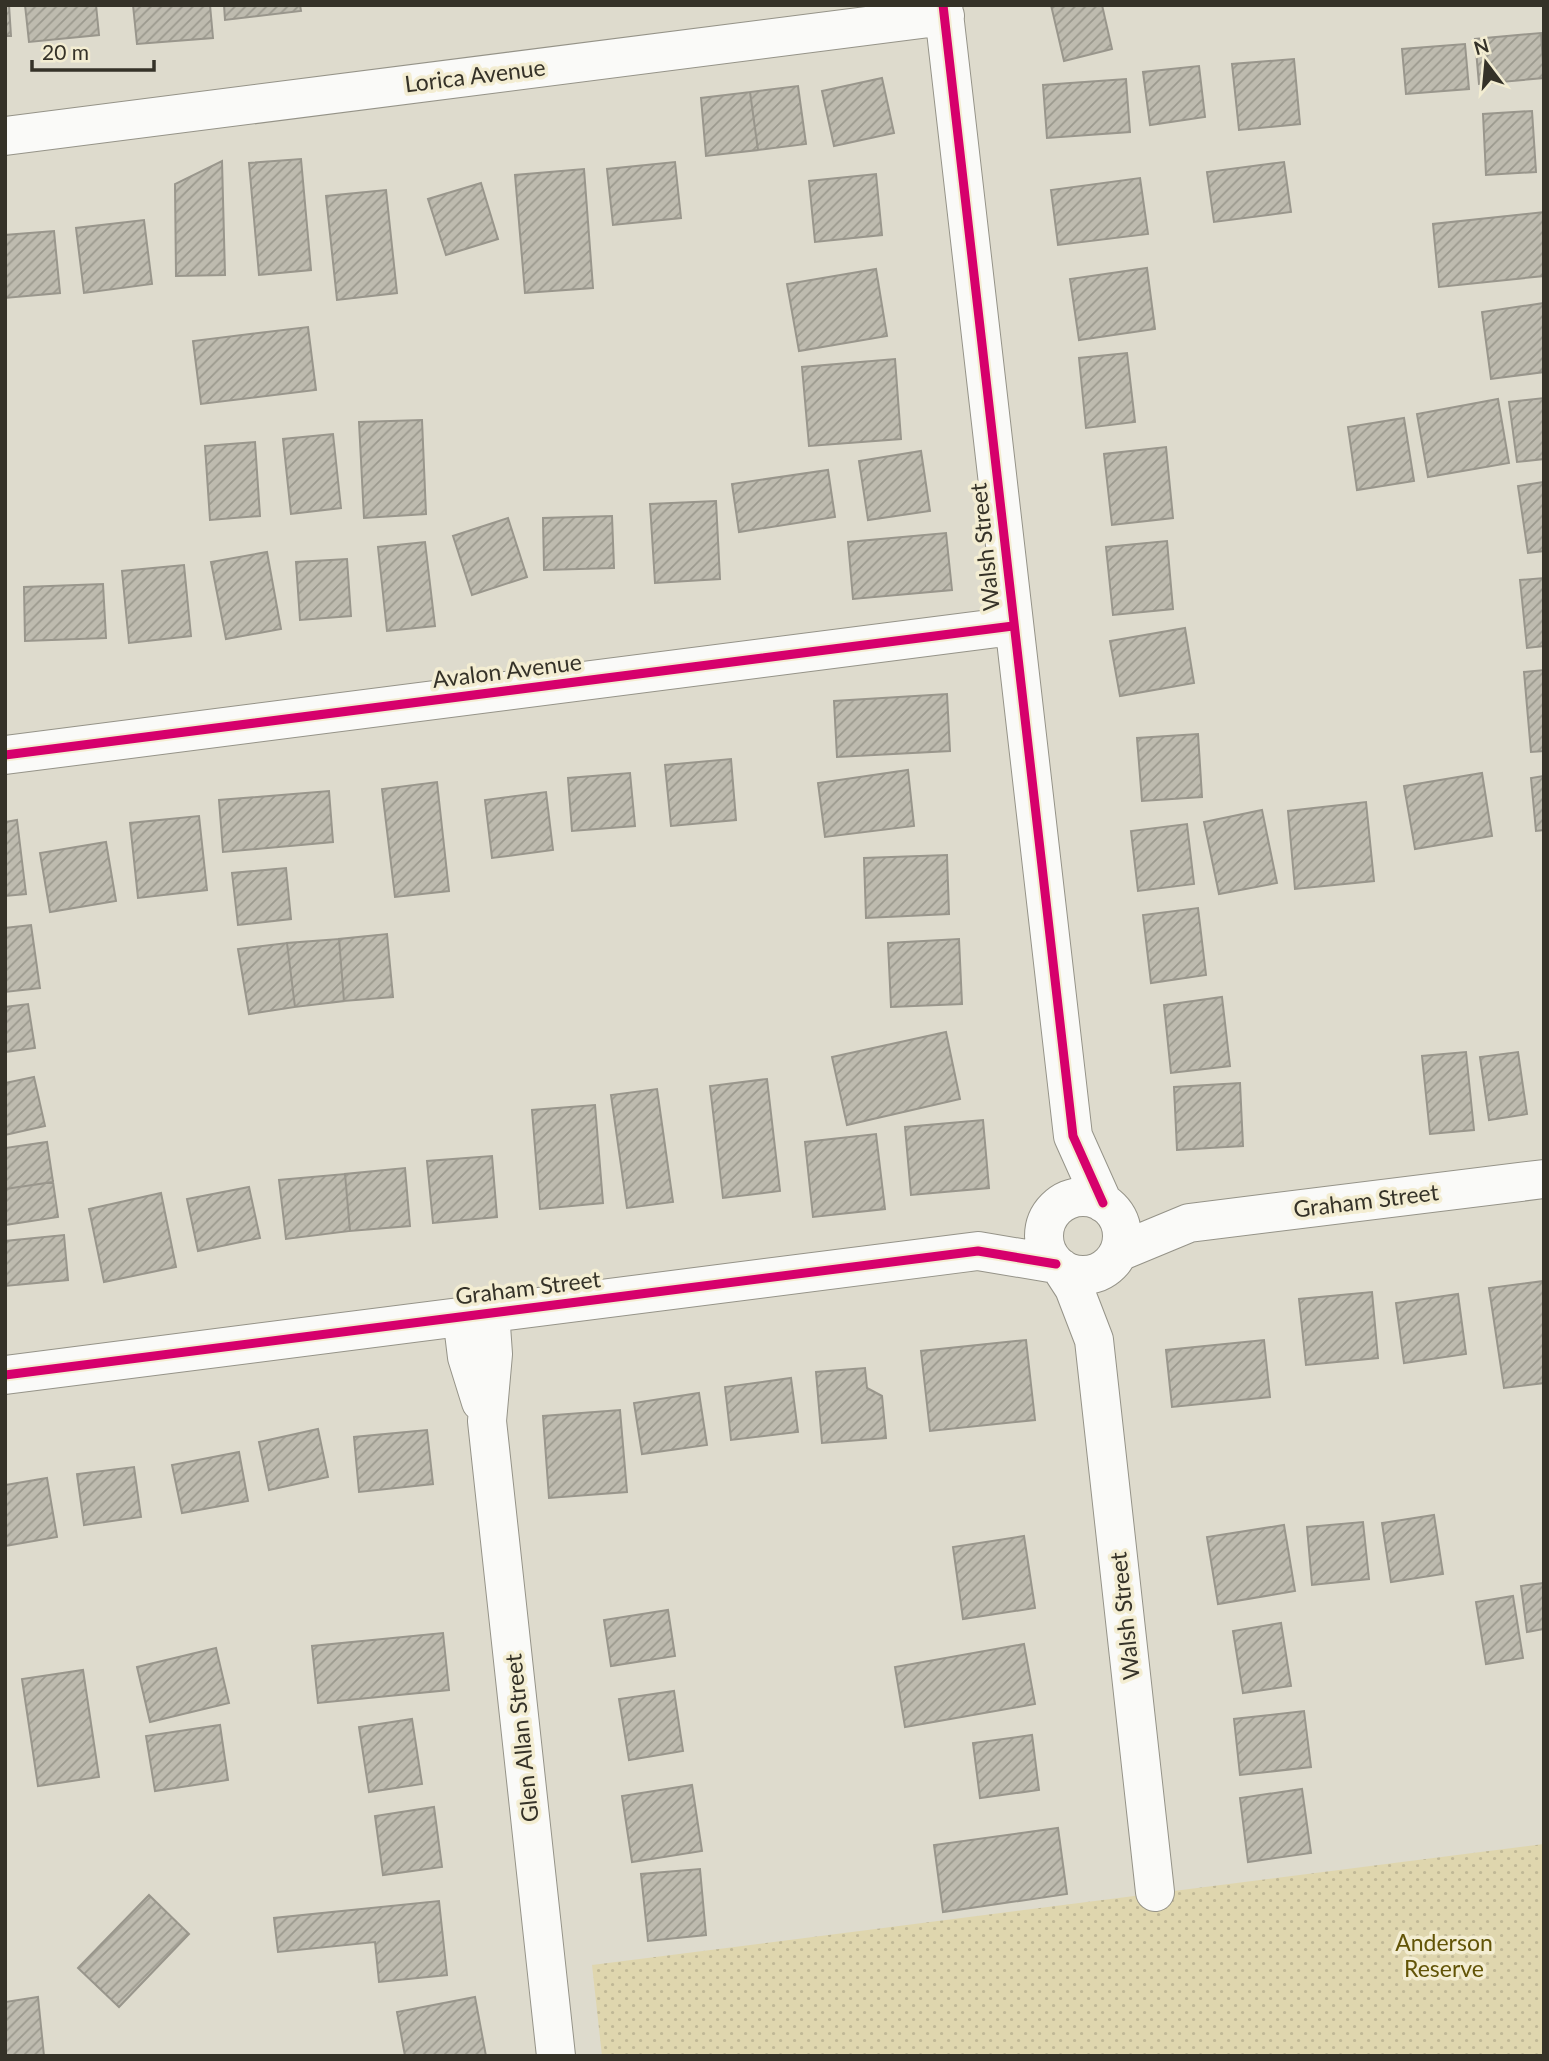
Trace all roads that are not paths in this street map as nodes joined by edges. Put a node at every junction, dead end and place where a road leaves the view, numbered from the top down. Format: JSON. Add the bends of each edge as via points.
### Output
{"nodes":[{"id":1,"x":944,"y":11,"type":"edge"},
{"id":2,"x":5,"y":136,"type":"edge"},
{"id":3,"x":1013,"y":625,"type":"junction"},
{"id":4,"x":5,"y":755,"type":"edge"},
{"id":5,"x":1073,"y":1136,"type":"junction"},
{"id":6,"x":1544,"y":1179,"type":"edge"},
{"id":7,"x":1106,"y":1205,"type":"junction"},
{"id":8,"x":1051,"y":1216,"type":"junction"},
{"id":9,"x":1189,"y":1223,"type":"junction"},
{"id":10,"x":978,"y":1251,"type":"junction"},
{"id":11,"x":1117,"y":1255,"type":"junction"},
{"id":12,"x":1058,"y":1266,"type":"junction"},
{"id":13,"x":476,"y":1314,"type":"junction"},
{"id":14,"x":1094,"y":1340,"type":"junction"},
{"id":15,"x":5,"y":1375,"type":"edge"},
{"id":16,"x":1155,"y":1892,"type":"dead end"},
{"id":17,"x":556,"y":2056,"type":"edge"}],
"edges":[{"from":1,"to":2,"type":"street","name":"Lorica Avenue"},
{"from":1,"to":3,"type":"street","name":"Walsh Street"},
{"from":3,"to":4,"type":"street","name":"Avalon Avenue"},
{"from":3,"to":5,"type":"street","name":"Walsh Street"},
{"from":5,"to":7,"type":"street","name":"Walsh Street"},
{"from":5,"to":8,"type":"street","name":"Walsh Street"},
{"from":6,"to":9,"type":"street","name":"Graham Street"},
{"from":7,"to":8,"type":"street","via":[[1076,1198]]},
{"from":7,"to":9,"type":"street","name":"Graham Street"},
{"from":7,"to":11,"type":"street","via":[[1122,1228]]},
{"from":8,"to":10,"type":"street","name":"Graham Street"},
{"from":8,"to":12,"type":"street","via":[[1045,1244]]},
{"from":9,"to":11,"type":"street","name":"Graham Street"},
{"from":10,"to":12,"type":"street","name":"Graham Street"},
{"from":10,"to":13,"type":"street","name":"Graham Street"},
{"from":11,"to":12,"type":"street","via":[[1096,1273],[1072,1274]]},
{"from":11,"to":14,"type":"street","name":"Walsh Street","via":[[1104,1285]]},
{"from":12,"to":14,"type":"street","name":"Walsh Street","via":[[1074,1288]]},
{"from":13,"to":15,"type":"street","name":"Graham Street"},
{"from":13,"to":17,"type":"street","name":"Glen Allan Street","via":[[467,1357],[487,1421]]},
{"from":14,"to":16,"type":"street","name":"Walsh Street"}]}
